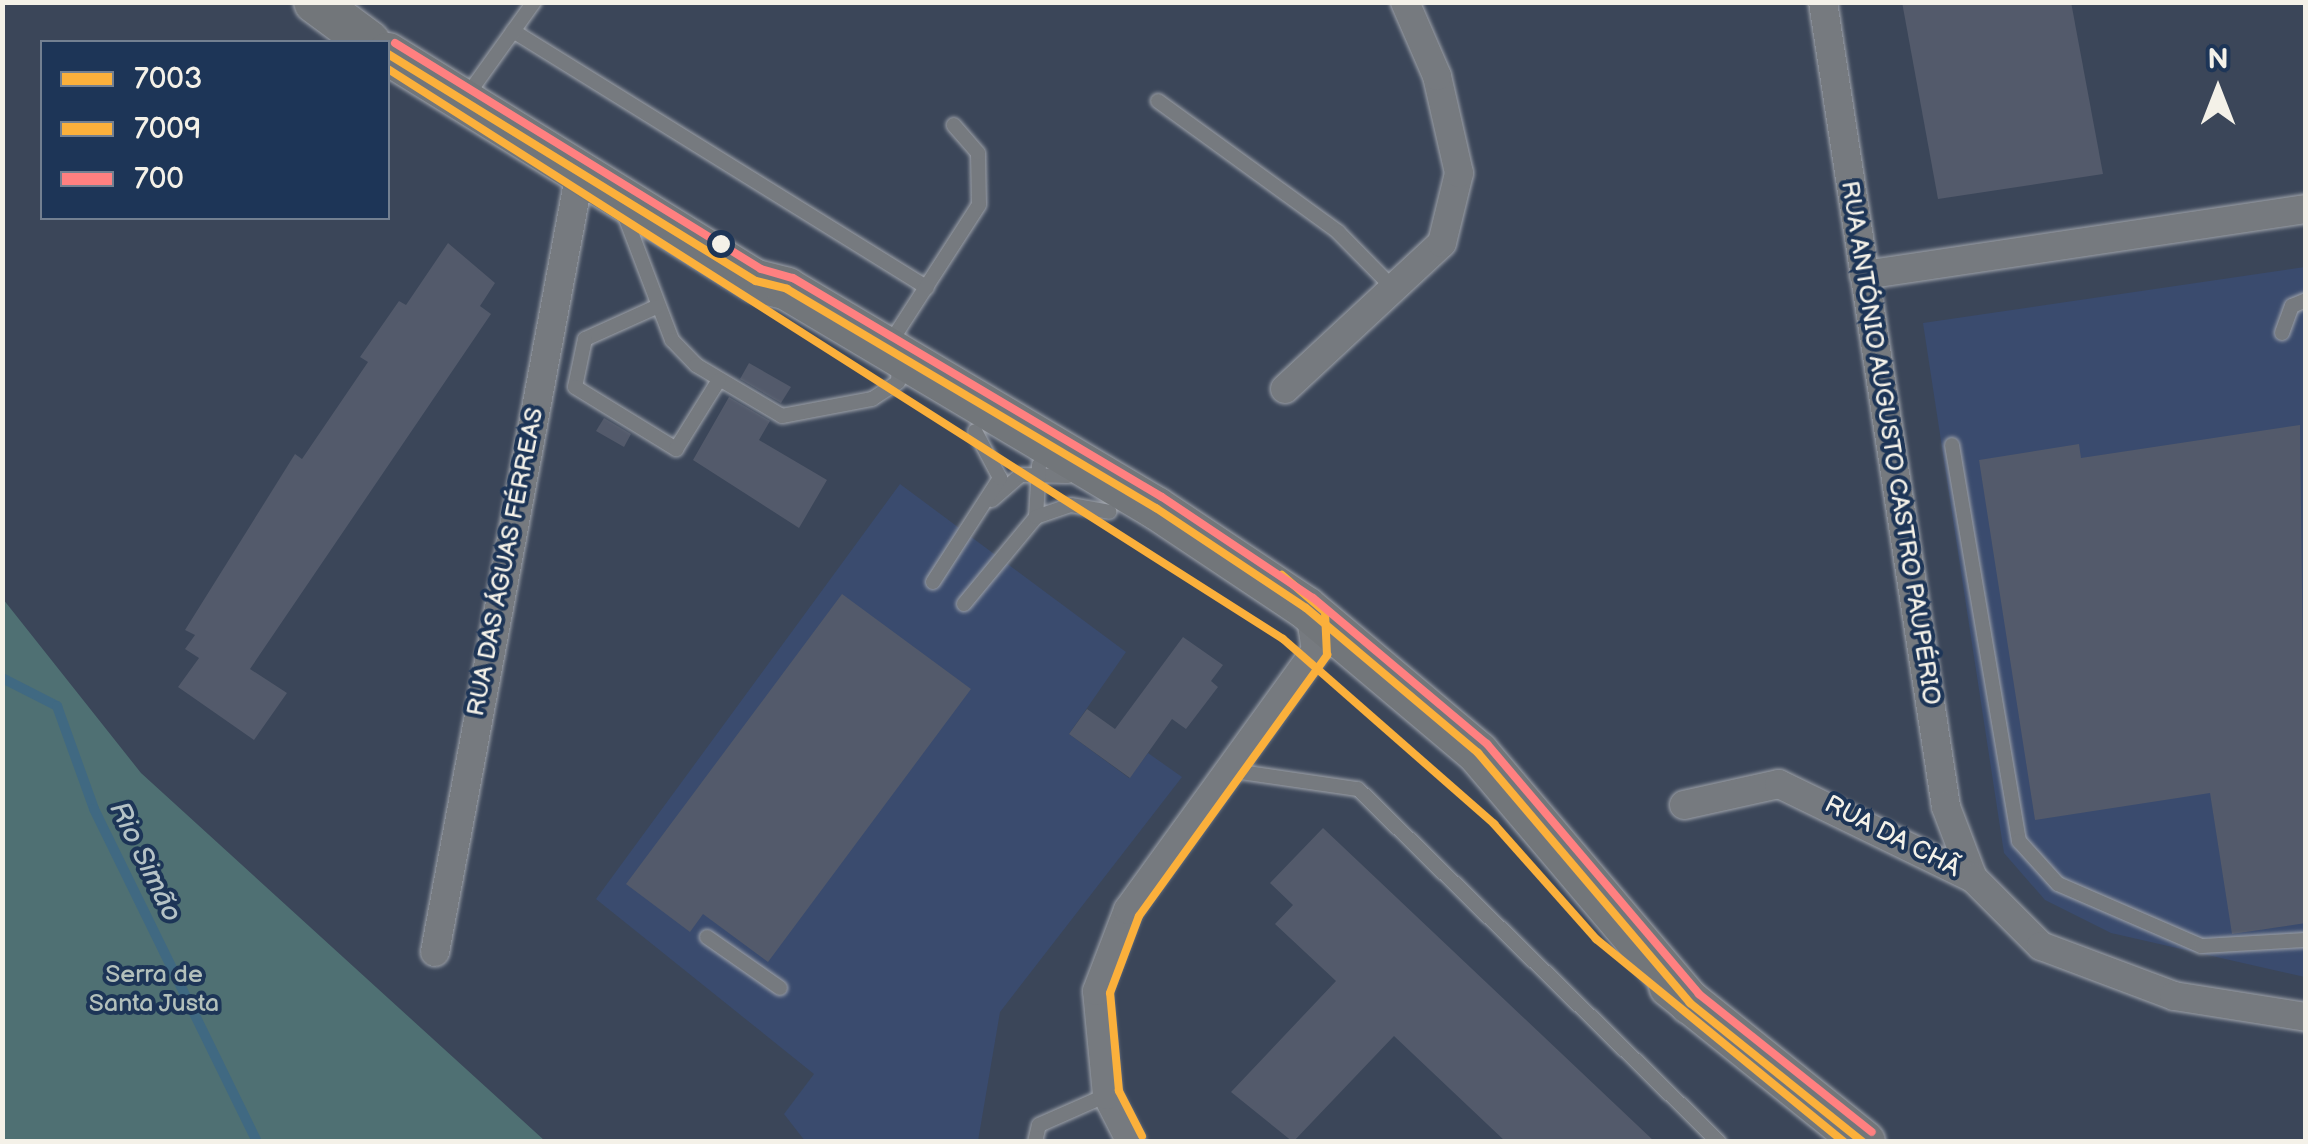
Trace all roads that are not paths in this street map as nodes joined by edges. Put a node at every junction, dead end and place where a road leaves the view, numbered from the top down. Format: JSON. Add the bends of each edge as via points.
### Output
{"nodes":[{"id":1,"x":315,"y":2,"type":"edge"},
{"id":2,"x":534,"y":2,"type":"edge"},
{"id":3,"x":1405,"y":2,"type":"edge"},
{"id":4,"x":1823,"y":2,"type":"edge"},
{"id":5,"x":513,"y":31,"type":"junction"},
{"id":6,"x":367,"y":40,"type":"edge"},
{"id":7,"x":390,"y":55,"type":"edge"},
{"id":8,"x":463,"y":101,"type":"junction"},
{"id":9,"x":1158,"y":101,"type":"dead end"},
{"id":10,"x":954,"y":124,"type":"dead end"},
{"id":11,"x":580,"y":172,"type":"junction"},
{"id":12,"x":618,"y":196,"type":"junction"},
{"id":13,"x":2306,"y":209,"type":"edge"},
{"id":14,"x":1864,"y":275,"type":"junction"},
{"id":15,"x":1392,"y":287,"type":"junction"},
{"id":16,"x":927,"y":288,"type":"junction"},
{"id":17,"x":2306,"y":300,"type":"edge"},
{"id":18,"x":656,"y":306,"type":"junction"},
{"id":19,"x":2282,"y":333,"type":"dead end"},
{"id":20,"x":895,"y":362,"type":"junction"},
{"id":21,"x":720,"y":380,"type":"junction"},
{"id":22,"x":1285,"y":389,"type":"dead end"},
{"id":23,"x":986,"y":422,"type":"junction"},
{"id":24,"x":1952,"y":445,"type":"dead end"},
{"id":25,"x":1041,"y":471,"type":"junction"},
{"id":26,"x":992,"y":500,"type":"junction"},
{"id":27,"x":1109,"y":512,"type":"junction"},
{"id":28,"x":1036,"y":517,"type":"junction"},
{"id":29,"x":1178,"y":522,"type":"junction"},
{"id":30,"x":934,"y":582,"type":"dead end"},
{"id":31,"x":964,"y":604,"type":"dead end"},
{"id":32,"x":1306,"y":608,"type":"junction"},
{"id":33,"x":1316,"y":650,"type":"junction"},
{"id":34,"x":1227,"y":770,"type":"junction"},
{"id":35,"x":1499,"y":776,"type":"junction"},
{"id":36,"x":1684,"y":805,"type":"dead end"},
{"id":37,"x":1973,"y":878,"type":"junction"},
{"id":38,"x":707,"y":937,"type":"dead end"},
{"id":39,"x":2306,"y":940,"type":"edge"},
{"id":40,"x":435,"y":952,"type":"dead end"},
{"id":41,"x":780,"y":988,"type":"dead end"},
{"id":42,"x":1690,"y":1003,"type":"junction"},
{"id":43,"x":2306,"y":1018,"type":"edge"},
{"id":44,"x":1106,"y":1095,"type":"junction"},
{"id":45,"x":1035,"y":1142,"type":"edge"},
{"id":46,"x":1131,"y":1142,"type":"edge"},
{"id":47,"x":1719,"y":1142,"type":"edge"},
{"id":48,"x":1864,"y":1142,"type":"edge"}],
"edges":[{"from":1,"to":6,"type":"main road"},
{"from":2,"to":5,"type":"lane"},
{"from":3,"to":15,"type":"street","via":[[1436,76],[1459,173],[1442,243]]},
{"from":4,"to":14,"type":"street","name":"RUA ANTÓNIO AUGUSTO CASTRO PAUPÉRIO"},
{"from":5,"to":8,"type":"lane"},
{"from":5,"to":16,"type":"lane"},
{"from":7,"to":8,"type":"main road"},
{"from":8,"to":11,"type":"main road"},
{"from":9,"to":15,"type":"lane","via":[[1338,232]]},
{"from":10,"to":16,"type":"lane","via":[[978,153],[980,205]]},
{"from":11,"to":12,"type":"main road"},
{"from":11,"to":40,"type":"street","name":"RUA DAS ÁGUAS FÉRREAS"},
{"from":12,"to":18,"type":"lane"},
{"from":12,"to":20,"type":"main road","via":[[756,282],[773,304]]},
{"from":13,"to":14,"type":"street"},
{"from":14,"to":37,"type":"street","name":"RUA ANTÓNIO AUGUSTO CASTRO PAUPÉRIO","via":[[1946,807]]},
{"from":15,"to":22,"type":"street"},
{"from":16,"to":20,"type":"lane"},
{"from":17,"to":19,"type":"lane","via":[[2292,306]]},
{"from":18,"to":21,"type":"lane","via":[[672,340]]},
{"from":18,"to":21,"type":"lane","via":[[585,339],[575,386],[676,449]]},
{"from":20,"to":21,"type":"lane","via":[[872,398],[782,416]]},
{"from":20,"to":23,"type":"main road"},
{"from":23,"to":25,"type":"main road"},
{"from":23,"to":26,"type":"lane","via":[[1000,478]]},
{"from":23,"to":29,"type":"main road"},
{"from":24,"to":39,"type":"lane","via":[[2019,841],[2058,884],[2201,946]]},
{"from":25,"to":26,"type":"lane","via":[[1008,482]]},
{"from":25,"to":27,"type":"main road"},
{"from":25,"to":28,"type":"lane"},
{"from":25,"to":29,"type":"lane"},
{"from":26,"to":30,"type":"lane"},
{"from":27,"to":28,"type":"lane","via":[[1071,505]]},
{"from":27,"to":33,"type":"main road"},
{"from":28,"to":31,"type":"lane"},
{"from":29,"to":32,"type":"main road"},
{"from":32,"to":33,"type":"street","via":[[1319,631]]},
{"from":32,"to":35,"type":"main road"},
{"from":33,"to":34,"type":"street"},
{"from":33,"to":35,"type":"street","via":[[1348,658],[1446,744]]},
{"from":33,"to":42,"type":"main road","via":[[1503,815],[1605,930]]},
{"from":34,"to":44,"type":"street","via":[[1128,910],[1097,990]]},
{"from":34,"to":47,"type":"lane","via":[[1358,789]]},
{"from":35,"to":42,"type":"main road"},
{"from":36,"to":37,"type":"street","name":"RUA DA CHÃ","via":[[1779,784]]},
{"from":37,"to":43,"type":"street","name":"RUA DA CHÃ","via":[[2042,946],[2174,996]]},
{"from":38,"to":41,"type":"lane"},
{"from":42,"to":48,"type":"main road"},
{"from":44,"to":45,"type":"lane","via":[[1039,1124]]},
{"from":44,"to":46,"type":"street"}]}
